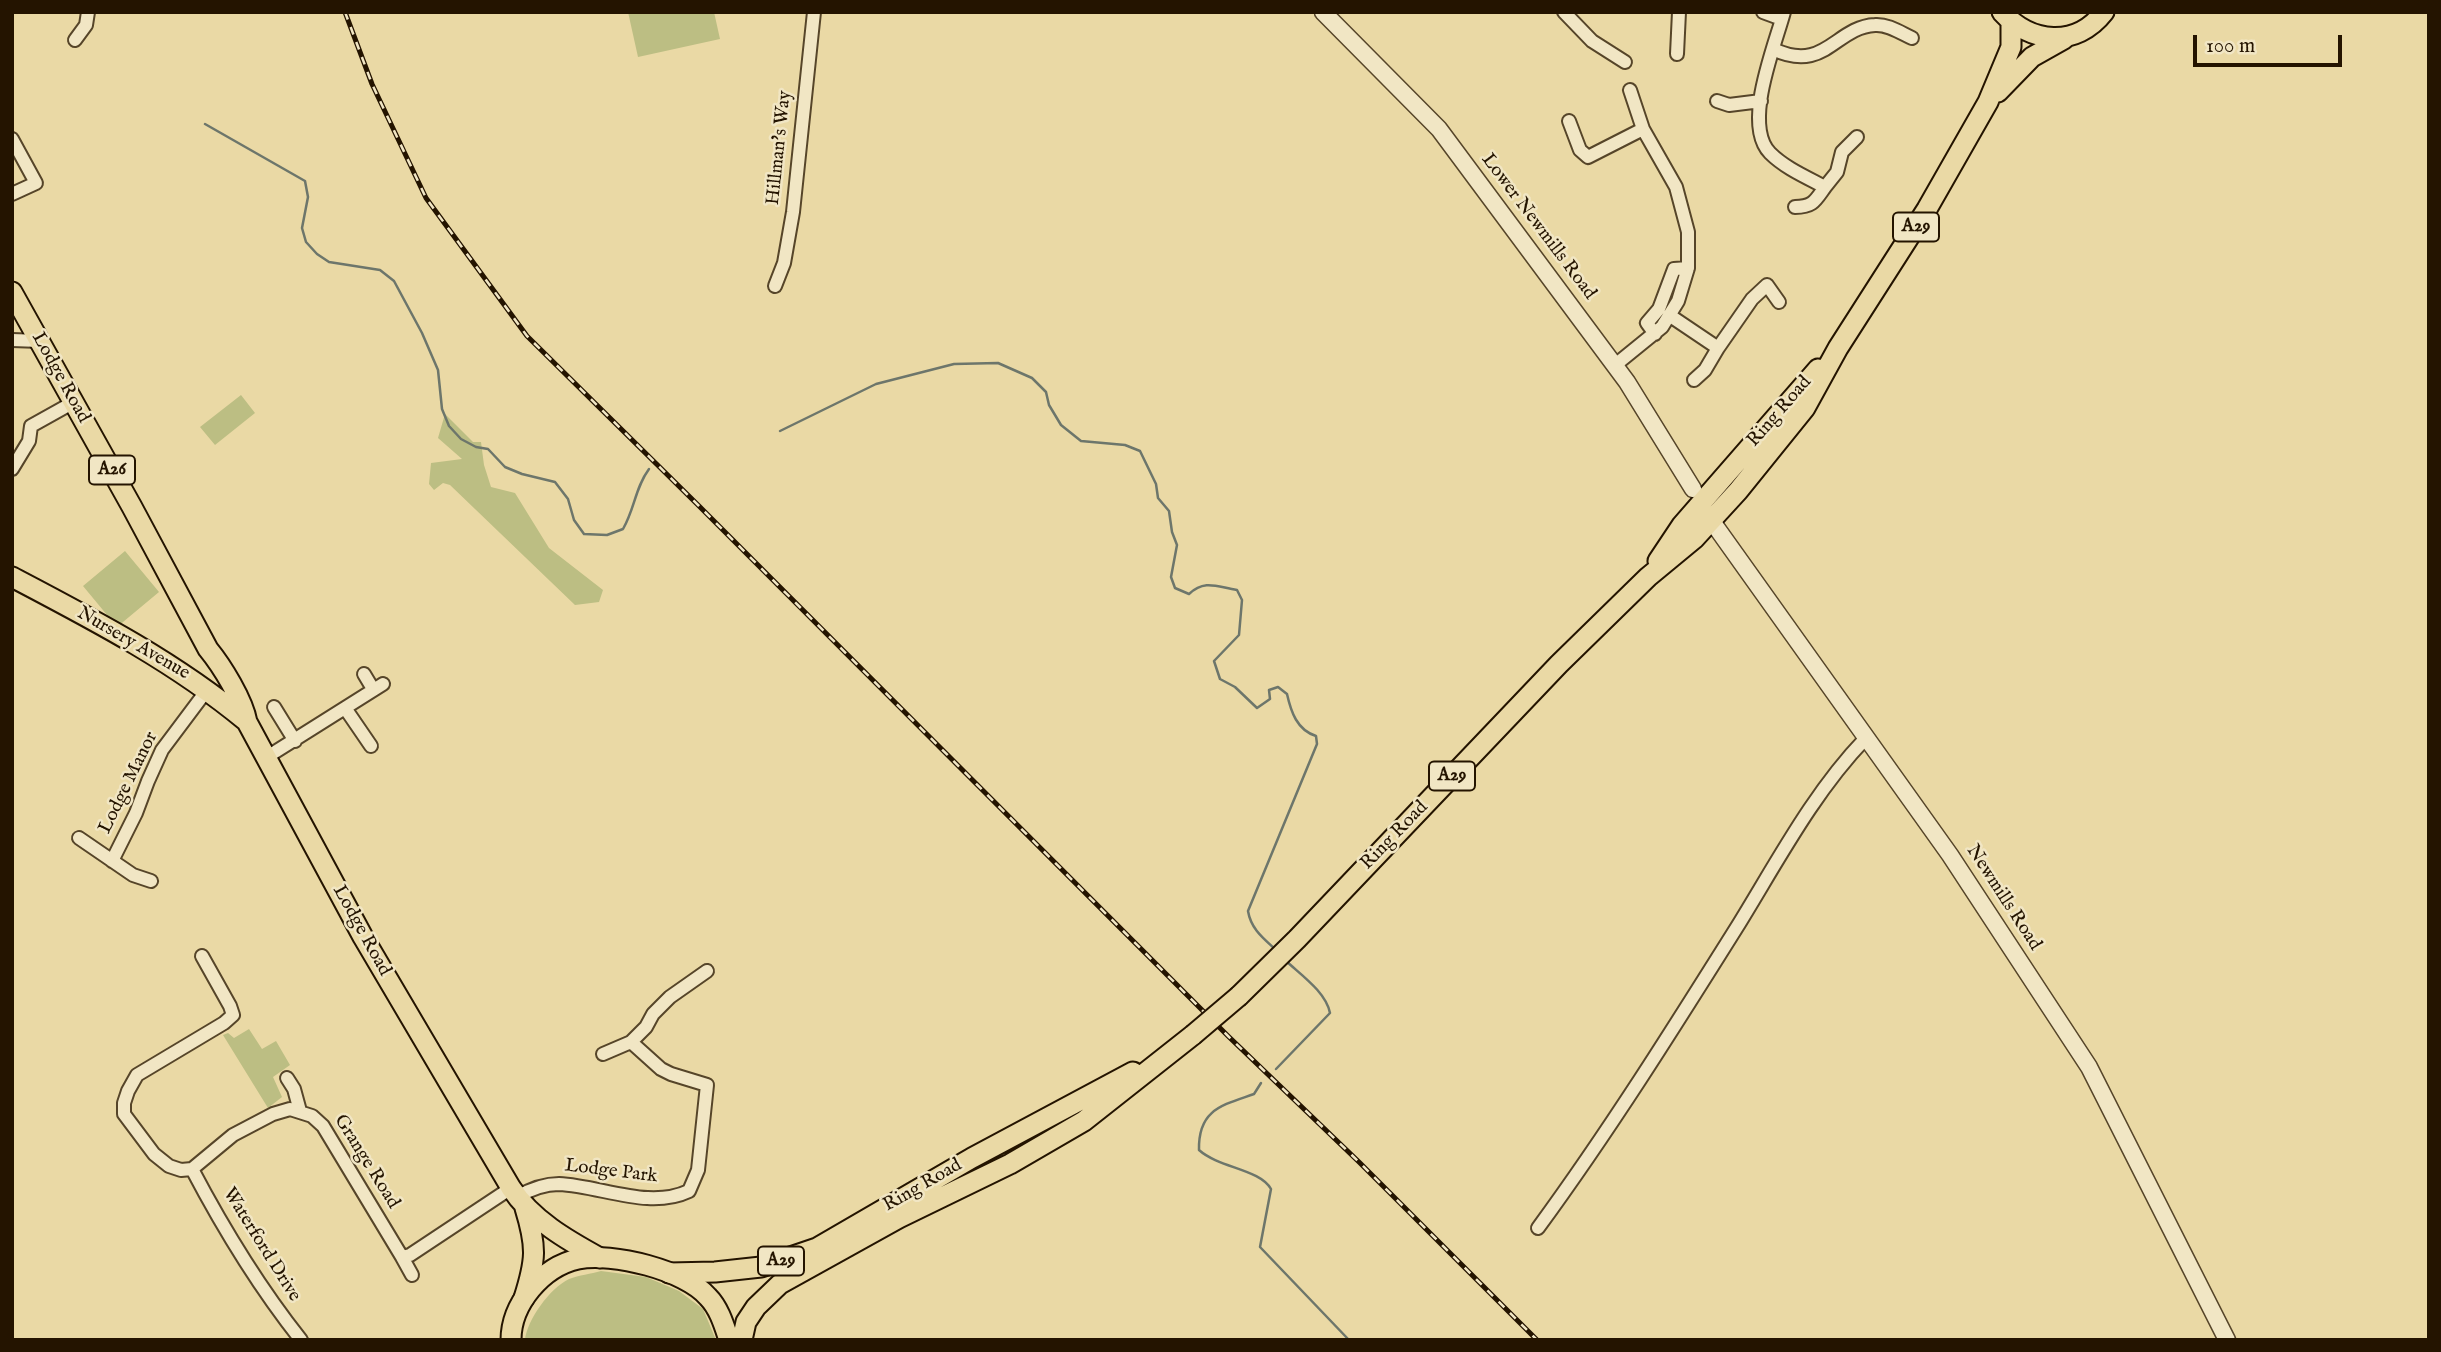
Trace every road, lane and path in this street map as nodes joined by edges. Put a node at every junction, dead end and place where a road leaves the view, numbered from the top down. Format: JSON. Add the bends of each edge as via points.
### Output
{"nodes":[{"id":1,"x":814,"y":12,"type":"edge"},
{"id":2,"x":1323,"y":12,"type":"edge"},
{"id":3,"x":1679,"y":12,"type":"edge"},
{"id":4,"x":1763,"y":12,"type":"edge"},
{"id":5,"x":2104,"y":12,"type":"edge"},
{"id":6,"x":92,"y":14,"type":"edge"},
{"id":7,"x":1572,"y":14,"type":"edge"},
{"id":8,"x":1783,"y":16,"type":"edge"},
{"id":9,"x":2006,"y":18,"type":"edge"},
{"id":10,"x":2070,"y":36,"type":"junction"},
{"id":11,"x":1912,"y":38,"type":"dead end"},
{"id":12,"x":75,"y":40,"type":"dead end"},
{"id":13,"x":1773,"y":49,"type":"junction"},
{"id":14,"x":1676,"y":54,"type":"dead end"},
{"id":15,"x":1625,"y":62,"type":"dead end"},
{"id":16,"x":1630,"y":90,"type":"dead end"},
{"id":17,"x":1717,"y":101,"type":"dead end"},
{"id":18,"x":1761,"y":101,"type":"junction"},
{"id":19,"x":1988,"y":103,"type":"junction"},
{"id":20,"x":1569,"y":121,"type":"dead end"},
{"id":21,"x":1643,"y":130,"type":"junction"},
{"id":22,"x":1857,"y":137,"type":"dead end"},
{"id":23,"x":12,"y":139,"type":"edge"},
{"id":24,"x":1825,"y":187,"type":"junction"},
{"id":25,"x":12,"y":194,"type":"edge"},
{"id":26,"x":1795,"y":207,"type":"dead end"},
{"id":27,"x":1688,"y":268,"type":"junction"},
{"id":28,"x":775,"y":286,"type":"dead end"},
{"id":29,"x":12,"y":292,"type":"edge"},
{"id":30,"x":1779,"y":302,"type":"dead end"},
{"id":31,"x":1669,"y":315,"type":"junction"},
{"id":32,"x":1655,"y":334,"type":"junction"},
{"id":33,"x":12,"y":340,"type":"edge"},
{"id":34,"x":40,"y":341,"type":"junction"},
{"id":35,"x":1718,"y":348,"type":"junction"},
{"id":36,"x":1614,"y":366,"type":"junction"},
{"id":37,"x":1695,"y":380,"type":"dead end"},
{"id":38,"x":74,"y":402,"type":"junction"},
{"id":39,"x":12,"y":469,"type":"edge"},
{"id":40,"x":1701,"y":505,"type":"junction"},
{"id":41,"x":12,"y":577,"type":"edge"},
{"id":42,"x":208,"y":654,"type":"junction"},
{"id":43,"x":364,"y":674,"type":"dead end"},
{"id":44,"x":200,"y":684,"type":"junction"},
{"id":45,"x":274,"y":707,"type":"dead end"},
{"id":46,"x":345,"y":708,"type":"junction"},
{"id":47,"x":247,"y":722,"type":"junction"},
{"id":48,"x":1865,"y":739,"type":"junction"},
{"id":49,"x":295,"y":741,"type":"junction"},
{"id":50,"x":371,"y":746,"type":"dead end"},
{"id":51,"x":268,"y":757,"type":"junction"},
{"id":52,"x":79,"y":838,"type":"dead end"},
{"id":53,"x":112,"y":860,"type":"junction"},
{"id":54,"x":151,"y":881,"type":"dead end"},
{"id":55,"x":201,"y":956,"type":"dead end"},
{"id":56,"x":707,"y":971,"type":"dead end"},
{"id":57,"x":631,"y":1042,"type":"junction"},
{"id":58,"x":604,"y":1054,"type":"dead end"},
{"id":59,"x":1165,"y":1057,"type":"junction"},
{"id":60,"x":1143,"y":1077,"type":"junction"},
{"id":61,"x":287,"y":1078,"type":"dead end"},
{"id":62,"x":300,"y":1111,"type":"junction"},
{"id":63,"x":1010,"y":1152,"type":"dead end"},
{"id":64,"x":192,"y":1169,"type":"junction"},
{"id":65,"x":518,"y":1198,"type":"junction"},
{"id":66,"x":1538,"y":1228,"type":"dead end"},
{"id":67,"x":402,"y":1257,"type":"junction"},
{"id":68,"x":600,"y":1258,"type":"junction"},
{"id":69,"x":669,"y":1273,"type":"junction"},
{"id":70,"x":412,"y":1275,"type":"dead end"},
{"id":71,"x":524,"y":1298,"type":"junction"},
{"id":72,"x":506,"y":1336,"type":"edge"},
{"id":73,"x":300,"y":1340,"type":"edge"},
{"id":74,"x":729,"y":1340,"type":"edge"},
{"id":75,"x":742,"y":1340,"type":"edge"},
{"id":76,"x":2227,"y":1340,"type":"edge"}],
"edges":[{"from":1,"to":28,"type":"street","name":"Hillman's Way","via":[[793,212]]},
{"from":2,"to":36,"type":"street","name":"Lower Newmills Road","via":[[1439,129]]},
{"from":3,"to":14,"type":"street"},
{"from":4,"to":8,"type":"street"},
{"from":5,"to":10,"type":"main road","number":"A29","via":[[2087,29]]},
{"from":6,"to":12,"type":"street"},
{"from":7,"to":15,"type":"street","via":[[1592,41]]},
{"from":8,"to":13,"type":"street"},
{"from":9,"to":10,"type":"main road","number":"A29","via":[[2026,33],[2047,38]]},
{"from":9,"to":19,"type":"main road","name":"Ring Road","number":"A29","via":[[2011,47]]},
{"from":10,"to":19,"type":"main road","name":"Ring Road","number":"A29","via":[[2032,57]]},
{"from":11,"to":13,"type":"street","via":[[1876,24],[1816,54],[1785,54]]},
{"from":13,"to":18,"type":"street"},
{"from":16,"to":21,"type":"street"},
{"from":17,"to":18,"type":"street","via":[[1729,105]]},
{"from":18,"to":24,"type":"street","via":[[1759,132],[1769,152]]},
{"from":19,"to":40,"type":"main road","name":"Ring Road","number":"A29","via":[[1805,408]]},
{"from":20,"to":21,"type":"street","via":[[1580,150],[1588,157]]},
{"from":21,"to":27,"type":"street","via":[[1676,187],[1688,232]]},
{"from":22,"to":24,"type":"street","via":[[1842,152],[1837,172]]},
{"from":23,"to":25,"type":"street","via":[[36,183]]},
{"from":24,"to":26,"type":"street","via":[[1815,204]]},
{"from":27,"to":31,"type":"street","via":[[1685,285]]},
{"from":27,"to":32,"type":"street","via":[[1674,269],[1668,292],[1647,323]]},
{"from":29,"to":34,"type":"main road","name":"Lodge Road","number":"A26"},
{"from":30,"to":35,"type":"street","via":[[1767,285]]},
{"from":31,"to":32,"type":"street"},
{"from":31,"to":35,"type":"street"},
{"from":32,"to":36,"type":"street"},
{"from":33,"to":34,"type":"street"},
{"from":34,"to":38,"type":"main road","name":"Lodge Road","number":"A26"},
{"from":35,"to":37,"type":"street"},
{"from":36,"to":40,"type":"street","name":"Lower Newmills Road"},
{"from":38,"to":39,"type":"street","via":[[31,426],[29,441]]},
{"from":38,"to":42,"type":"main road","name":"Lodge Road","number":"A26"},
{"from":40,"to":48,"type":"street","name":"Newmills Road"},
{"from":40,"to":59,"type":"main road","name":"Ring Road","number":"A29","bridge":true,"via":[[1694,539],[1559,664],[1275,962]]},
{"from":41,"to":44,"type":"main road","name":"Nursery Avenue","number":"A26","via":[[137,644]]},
{"from":42,"to":44,"type":"main road","via":[[214,676]]},
{"from":42,"to":47,"type":"main road","name":"Lodge Road","number":"A26","via":[[216,659]]},
{"from":43,"to":46,"type":"street","via":[[378,686]]},
{"from":44,"to":47,"type":"main road","name":"Nursery Avenue","number":"A26"},
{"from":44,"to":53,"type":"street","name":"Lodge Manor","via":[[162,751]]},
{"from":45,"to":49,"type":"street"},
{"from":46,"to":49,"type":"street"},
{"from":46,"to":50,"type":"street"},
{"from":47,"to":51,"type":"main road","name":"Lodge Road","number":"A26"},
{"from":48,"to":66,"type":"street","via":[[1846,758],[1803,821],[1662,1046]]},
{"from":48,"to":76,"type":"street","name":"Newmills Road","via":[[1950,855],[2089,1067]]},
{"from":49,"to":51,"type":"street"},
{"from":51,"to":65,"type":"main road","name":"Lodge Road","number":"A26","via":[[363,937]]},
{"from":52,"to":53,"type":"street"},
{"from":53,"to":54,"type":"street"},
{"from":55,"to":64,"type":"street","via":[[237,1020],[224,1023],[137,1075],[124,1103],[124,1114],[154,1154],[169,1166]]},
{"from":56,"to":57,"type":"street","via":[[670,997]]},
{"from":57,"to":58,"type":"street"},
{"from":57,"to":65,"type":"street","name":"Lodge Park","via":[[661,1069],[707,1085],[696,1180],[690,1191],[675,1198],[650,1198],[556,1184],[529,1190]]},
{"from":59,"to":60,"type":"main road","name":"Ring Road","number":"A29"},
{"from":59,"to":69,"type":"main road","name":"Ring Road","number":"A29","via":[[972,1158],[817,1248],[761,1268]]},
{"from":60,"to":63,"type":"main road"},
{"from":60,"to":75,"type":"main road","name":"Ring Road","number":"A29","via":[[1034,1151],[780,1284],[756,1307]]},
{"from":61,"to":62,"type":"street"},
{"from":62,"to":64,"type":"street","via":[[273,1114],[233,1135]]},
{"from":62,"to":67,"type":"street","name":"Grange Road","via":[[323,1126]]},
{"from":64,"to":73,"type":"street","name":"Waterford Drive"},
{"from":65,"to":67,"type":"street"},
{"from":65,"to":68,"type":"main road","name":"Lodge Road","number":"A26","via":[[569,1241]]},
{"from":65,"to":71,"type":"main road","name":"Lodge Road","number":"A26","via":[[533,1238],[535,1259]]},
{"from":67,"to":70,"type":"street","name":"Grange Road"},
{"from":68,"to":69,"type":"main road","number":"A29"},
{"from":68,"to":71,"type":"main road","number":"A29","via":[[577,1259],[554,1270],[539,1279]]},
{"from":69,"to":74,"type":"main road","number":"A29","via":[[708,1296]]},
{"from":71,"to":72,"type":"main road","number":"A29"}]}
